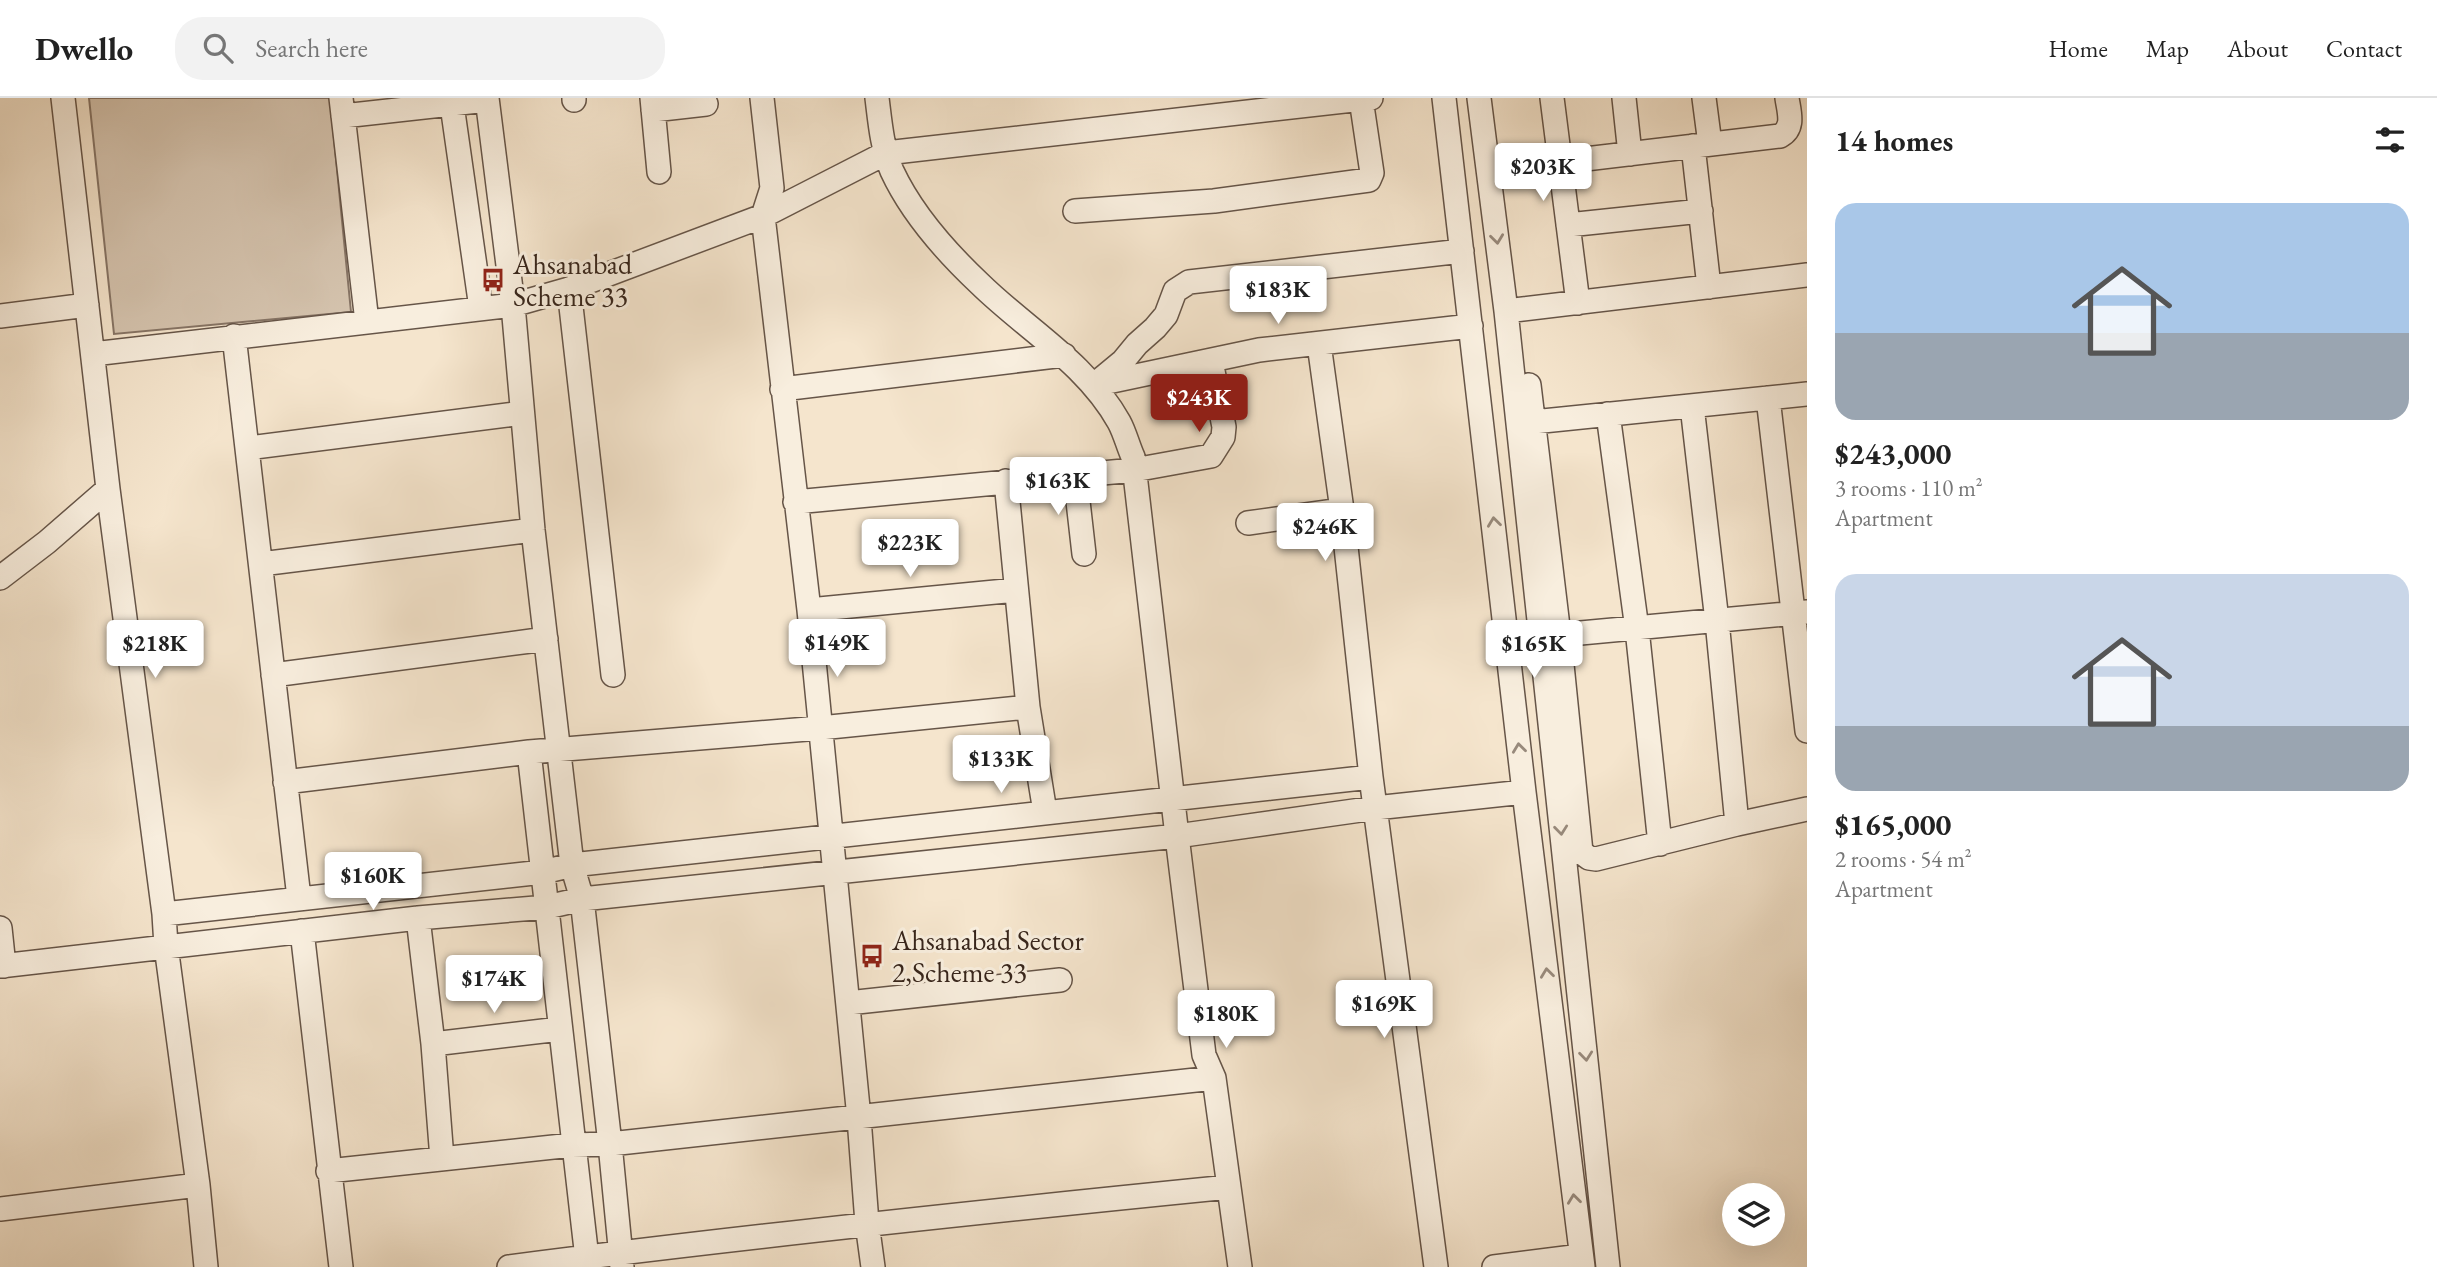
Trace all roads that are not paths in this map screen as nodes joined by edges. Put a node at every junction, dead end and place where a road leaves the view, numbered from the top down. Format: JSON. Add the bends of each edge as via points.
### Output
{"nodes":[{"id":1,"x":63,"y":98,"type":"edge"},
{"id":2,"x":762,"y":98,"type":"edge"},
{"id":3,"x":877,"y":98,"type":"edge"},
{"id":4,"x":1444,"y":98,"type":"edge"},
{"id":5,"x":1479,"y":98,"type":"edge"},
{"id":6,"x":1552,"y":98,"type":"edge"},
{"id":7,"x":1624,"y":98,"type":"edge"},
{"id":8,"x":1704,"y":98,"type":"edge"},
{"id":9,"x":1787,"y":98,"type":"edge"},
{"id":10,"x":487,"y":99,"type":"edge"},
{"id":11,"x":1366,"y":99,"type":"edge"},
{"id":12,"x":451,"y":101,"type":"edge"},
{"id":13,"x":652,"y":104,"type":"edge"},
{"id":14,"x":706,"y":104,"type":"dead end"},
{"id":15,"x":342,"y":107,"type":"edge"},
{"id":16,"x":1171,"y":109,"type":"edge"},
{"id":17,"x":1702,"y":145,"type":"junction"},
{"id":18,"x":886,"y":153,"type":"junction"},
{"id":19,"x":1630,"y":153,"type":"junction"},
{"id":20,"x":1560,"y":162,"type":"junction"},
{"id":21,"x":659,"y":172,"type":"dead end"},
{"id":22,"x":1075,"y":211,"type":"dead end"},
{"id":23,"x":1701,"y":211,"type":"junction"},
{"id":24,"x":763,"y":216,"type":"junction"},
{"id":25,"x":1568,"y":225,"type":"junction"},
{"id":26,"x":1462,"y":251,"type":"junction"},
{"id":27,"x":1807,"y":275,"type":"edge"},
{"id":28,"x":1709,"y":287,"type":"junction"},
{"id":29,"x":569,"y":289,"type":"junction"},
{"id":30,"x":1578,"y":303,"type":"junction"},
{"id":31,"x":87,"y":304,"type":"junction"},
{"id":32,"x":513,"y":305,"type":"junction"},
{"id":33,"x":481,"y":308,"type":"junction"},
{"id":34,"x":1506,"y":311,"type":"junction"},
{"id":35,"x":0,"y":316,"type":"edge"},
{"id":36,"x":367,"y":322,"type":"junction"},
{"id":37,"x":1471,"y":326,"type":"junction"},
{"id":38,"x":234,"y":336,"type":"junction"},
{"id":39,"x":1523,"y":338,"type":"dead end"},
{"id":40,"x":1319,"y":344,"type":"junction"},
{"id":41,"x":93,"y":354,"type":"junction"},
{"id":42,"x":1064,"y":355,"type":"junction"},
{"id":43,"x":1211,"y":361,"type":"junction"},
{"id":44,"x":1094,"y":385,"type":"junction"},
{"id":45,"x":782,"y":389,"type":"junction"},
{"id":46,"x":1807,"y":394,"type":"edge"},
{"id":47,"x":1768,"y":398,"type":"junction"},
{"id":48,"x":1692,"y":406,"type":"junction"},
{"id":49,"x":522,"y":413,"type":"junction"},
{"id":50,"x":1608,"y":414,"type":"junction"},
{"id":51,"x":1534,"y":422,"type":"junction"},
{"id":52,"x":248,"y":449,"type":"junction"},
{"id":53,"x":1134,"y":470,"type":"junction"},
{"id":54,"x":1075,"y":475,"type":"junction"},
{"id":55,"x":1006,"y":481,"type":"junction"},
{"id":56,"x":108,"y":489,"type":"junction"},
{"id":57,"x":795,"y":502,"type":"junction"},
{"id":58,"x":1342,"y":509,"type":"junction"},
{"id":59,"x":1248,"y":523,"type":"dead end"},
{"id":60,"x":533,"y":530,"type":"junction"},
{"id":61,"x":1084,"y":554,"type":"dead end"},
{"id":62,"x":261,"y":564,"type":"junction"},
{"id":63,"x":0,"y":578,"type":"edge"},
{"id":64,"x":1016,"y":590,"type":"junction"},
{"id":65,"x":809,"y":610,"type":"junction"},
{"id":66,"x":1801,"y":613,"type":"edge"},
{"id":67,"x":1717,"y":621,"type":"junction"},
{"id":68,"x":1637,"y":629,"type":"junction"},
{"id":69,"x":1559,"y":635,"type":"junction"},
{"id":70,"x":546,"y":639,"type":"junction"},
{"id":71,"x":273,"y":675,"type":"junction"},
{"id":72,"x":613,"y":675,"type":"dead end"},
{"id":73,"x":1028,"y":706,"type":"junction"},
{"id":74,"x":820,"y":727,"type":"junction"},
{"id":75,"x":1807,"y":731,"type":"edge"},
{"id":76,"x":560,"y":750,"type":"junction"},
{"id":77,"x":530,"y":752,"type":"junction"},
{"id":78,"x":1371,"y":777,"type":"junction"},
{"id":79,"x":285,"y":782,"type":"junction"},
{"id":80,"x":1524,"y":792,"type":"junction"},
{"id":81,"x":1173,"y":799,"type":"junction"},
{"id":82,"x":1375,"y":807,"type":"junction"},
{"id":83,"x":1807,"y":809,"type":"edge"},
{"id":84,"x":1045,"y":812,"type":"junction"},
{"id":85,"x":1737,"y":824,"type":"junction"},
{"id":86,"x":832,"y":835,"type":"junction"},
{"id":87,"x":1177,"y":836,"type":"junction"},
{"id":88,"x":1660,"y":844,"type":"junction"},
{"id":89,"x":572,"y":865,"type":"junction"},
{"id":90,"x":542,"y":872,"type":"junction"},
{"id":91,"x":836,"y":872,"type":"junction"},
{"id":92,"x":299,"y":898,"type":"junction"},
{"id":93,"x":582,"y":899,"type":"junction"},
{"id":94,"x":547,"y":907,"type":"junction"},
{"id":95,"x":164,"y":914,"type":"junction"},
{"id":96,"x":418,"y":918,"type":"junction"},
{"id":97,"x":0,"y":928,"type":"edge"},
{"id":98,"x":302,"y":931,"type":"junction"},
{"id":99,"x":166,"y":946,"type":"junction"},
{"id":100,"x":2,"y":966,"type":"edge"},
{"id":101,"x":1059,"y":980,"type":"dead end"},
{"id":102,"x":848,"y":1003,"type":"junction"},
{"id":103,"x":560,"y":1029,"type":"junction"},
{"id":104,"x":433,"y":1044,"type":"junction"},
{"id":105,"x":1214,"y":1078,"type":"junction"},
{"id":106,"x":859,"y":1118,"type":"junction"},
{"id":107,"x":572,"y":1144,"type":"junction"},
{"id":108,"x":611,"y":1144,"type":"junction"},
{"id":109,"x":442,"y":1159,"type":"junction"},
{"id":110,"x":328,"y":1171,"type":"junction"},
{"id":111,"x":198,"y":1185,"type":"junction"},
{"id":112,"x":1229,"y":1187,"type":"junction"},
{"id":113,"x":0,"y":1209,"type":"edge"},
{"id":114,"x":867,"y":1223,"type":"junction"},
{"id":115,"x":621,"y":1259,"type":"edge"},
{"id":116,"x":587,"y":1262,"type":"edge"},
{"id":117,"x":1582,"y":1262,"type":"edge"},
{"id":118,"x":206,"y":1267,"type":"edge"},
{"id":119,"x":341,"y":1267,"type":"edge"},
{"id":120,"x":509,"y":1267,"type":"edge"},
{"id":121,"x":873,"y":1267,"type":"edge"},
{"id":122,"x":1240,"y":1267,"type":"edge"},
{"id":123,"x":1436,"y":1267,"type":"edge"},
{"id":124,"x":1494,"y":1267,"type":"edge"},
{"id":125,"x":1608,"y":1267,"type":"edge"}],
"edges":[{"from":1,"to":31,"type":"street"},
{"from":2,"to":24,"type":"street","via":[[772,188]]},
{"from":3,"to":18,"type":"street"},
{"from":4,"to":26,"type":"street"},
{"from":5,"to":34,"type":"street","one_way":true},
{"from":6,"to":20,"type":"street"},
{"from":7,"to":19,"type":"street"},
{"from":8,"to":17,"type":"street"},
{"from":9,"to":17,"type":"street","via":[[1790,120],[1785,133]]},
{"from":10,"to":12,"type":"street"},
{"from":10,"to":32,"type":"street"},
{"from":11,"to":16,"type":"street"},
{"from":11,"to":22,"type":"street","via":[[1369,180],[1214,201]]},
{"from":12,"to":15,"type":"street"},
{"from":12,"to":33,"type":"street"},
{"from":13,"to":14,"type":"street"},
{"from":13,"to":21,"type":"street"},
{"from":15,"to":36,"type":"street"},
{"from":16,"to":18,"type":"street"},
{"from":17,"to":19,"type":"street"},
{"from":17,"to":23,"type":"street"},
{"from":18,"to":24,"type":"street"},
{"from":18,"to":42,"type":"street","via":[[921,221],[979,284]]},
{"from":19,"to":20,"type":"street"},
{"from":20,"to":25,"type":"street"},
{"from":23,"to":25,"type":"street"},
{"from":23,"to":28,"type":"street"},
{"from":24,"to":29,"type":"street"},
{"from":24,"to":45,"type":"street"},
{"from":25,"to":30,"type":"street"},
{"from":26,"to":37,"type":"street"},
{"from":26,"to":44,"type":"street","via":[[1189,282],[1175,291],[1155,328]]},
{"from":27,"to":28,"type":"street"},
{"from":28,"to":30,"type":"street"},
{"from":29,"to":32,"type":"street"},
{"from":29,"to":72,"type":"street"},
{"from":30,"to":34,"type":"street"},
{"from":31,"to":35,"type":"street"},
{"from":31,"to":41,"type":"street"},
{"from":32,"to":33,"type":"street"},
{"from":32,"to":49,"type":"street"},
{"from":33,"to":36,"type":"street"},
{"from":34,"to":125,"type":"street","one_way":true},
{"from":36,"to":38,"type":"street"},
{"from":37,"to":40,"type":"street"},
{"from":80,"to":37,"type":"street","one_way":true},
{"from":38,"to":41,"type":"street"},
{"from":38,"to":52,"type":"street"},
{"from":39,"to":51,"type":"street"},
{"from":40,"to":43,"type":"street"},
{"from":40,"to":58,"type":"street"},
{"from":41,"to":56,"type":"street"},
{"from":42,"to":44,"type":"street"},
{"from":42,"to":45,"type":"street"},
{"from":43,"to":44,"type":"street"},
{"from":43,"to":53,"type":"street","via":[[1224,426],[1211,456]]},
{"from":44,"to":53,"type":"street","via":[[1120,423]]},
{"from":45,"to":57,"type":"street"},
{"from":46,"to":47,"type":"street"},
{"from":47,"to":48,"type":"street"},
{"from":47,"to":66,"type":"street"},
{"from":48,"to":50,"type":"street"},
{"from":48,"to":67,"type":"street"},
{"from":49,"to":52,"type":"street"},
{"from":49,"to":60,"type":"street"},
{"from":50,"to":51,"type":"street"},
{"from":50,"to":68,"type":"street"},
{"from":51,"to":69,"type":"street"},
{"from":52,"to":62,"type":"street"},
{"from":53,"to":54,"type":"street"},
{"from":53,"to":81,"type":"street"},
{"from":54,"to":55,"type":"street"},
{"from":54,"to":61,"type":"street"},
{"from":55,"to":57,"type":"street"},
{"from":55,"to":64,"type":"street"},
{"from":56,"to":63,"type":"street"},
{"from":56,"to":95,"type":"street"},
{"from":57,"to":65,"type":"street"},
{"from":58,"to":59,"type":"street"},
{"from":58,"to":78,"type":"street"},
{"from":60,"to":62,"type":"street"},
{"from":60,"to":70,"type":"street"},
{"from":62,"to":71,"type":"street"},
{"from":64,"to":65,"type":"street"},
{"from":64,"to":73,"type":"street"},
{"from":65,"to":74,"type":"street"},
{"from":66,"to":67,"type":"street"},
{"from":66,"to":75,"type":"street"},
{"from":67,"to":68,"type":"street"},
{"from":67,"to":85,"type":"street"},
{"from":68,"to":69,"type":"street"},
{"from":68,"to":88,"type":"street"},
{"from":69,"to":88,"type":"street","via":[[1581,852],[1596,859]]},
{"from":70,"to":71,"type":"street"},
{"from":70,"to":76,"type":"street"},
{"from":71,"to":79,"type":"street"},
{"from":73,"to":74,"type":"street"},
{"from":73,"to":84,"type":"street"},
{"from":74,"to":76,"type":"street"},
{"from":74,"to":86,"type":"street"},
{"from":76,"to":77,"type":"street"},
{"from":76,"to":89,"type":"street"},
{"from":77,"to":79,"type":"street"},
{"from":77,"to":90,"type":"street"},
{"from":78,"to":81,"type":"street"},
{"from":78,"to":82,"type":"street"},
{"from":79,"to":92,"type":"street"},
{"from":80,"to":82,"type":"street"},
{"from":117,"to":80,"type":"street","one_way":true},
{"from":81,"to":84,"type":"street"},
{"from":81,"to":87,"type":"street"},
{"from":82,"to":87,"type":"street"},
{"from":82,"to":123,"type":"street"},
{"from":83,"to":85,"type":"street"},
{"from":84,"to":86,"type":"street"},
{"from":85,"to":88,"type":"street"},
{"from":86,"to":89,"type":"street"},
{"from":86,"to":91,"type":"street"},
{"from":87,"to":91,"type":"street"},
{"from":87,"to":105,"type":"street","via":[[1204,1055]]},
{"from":89,"to":90,"type":"street"},
{"from":89,"to":93,"type":"street"},
{"from":90,"to":92,"type":"street"},
{"from":90,"to":94,"type":"street"},
{"from":91,"to":93,"type":"street"},
{"from":91,"to":102,"type":"street"},
{"from":92,"to":95,"type":"street"},
{"from":93,"to":94,"type":"street"},
{"from":93,"to":108,"type":"street"},
{"from":94,"to":96,"type":"street"},
{"from":94,"to":103,"type":"street"},
{"from":95,"to":99,"type":"street"},
{"from":96,"to":98,"type":"street"},
{"from":96,"to":104,"type":"street"},
{"from":97,"to":100,"type":"street"},
{"from":98,"to":99,"type":"street"},
{"from":98,"to":110,"type":"street"},
{"from":99,"to":100,"type":"street"},
{"from":99,"to":111,"type":"street"},
{"from":101,"to":102,"type":"street"},
{"from":102,"to":106,"type":"street"},
{"from":103,"to":104,"type":"street"},
{"from":103,"to":107,"type":"street"},
{"from":104,"to":109,"type":"street"},
{"from":105,"to":106,"type":"street"},
{"from":105,"to":112,"type":"street"},
{"from":106,"to":108,"type":"street"},
{"from":106,"to":114,"type":"street"},
{"from":107,"to":108,"type":"street"},
{"from":107,"to":109,"type":"street"},
{"from":107,"to":116,"type":"street"},
{"from":108,"to":115,"type":"street"},
{"from":109,"to":110,"type":"street"},
{"from":110,"to":119,"type":"street"},
{"from":111,"to":113,"type":"street"},
{"from":111,"to":118,"type":"street"},
{"from":112,"to":114,"type":"street"},
{"from":112,"to":122,"type":"street"},
{"from":114,"to":115,"type":"street"},
{"from":114,"to":121,"type":"street"},
{"from":115,"to":116,"type":"street"},
{"from":116,"to":120,"type":"street"},
{"from":117,"to":124,"type":"street"}]}
